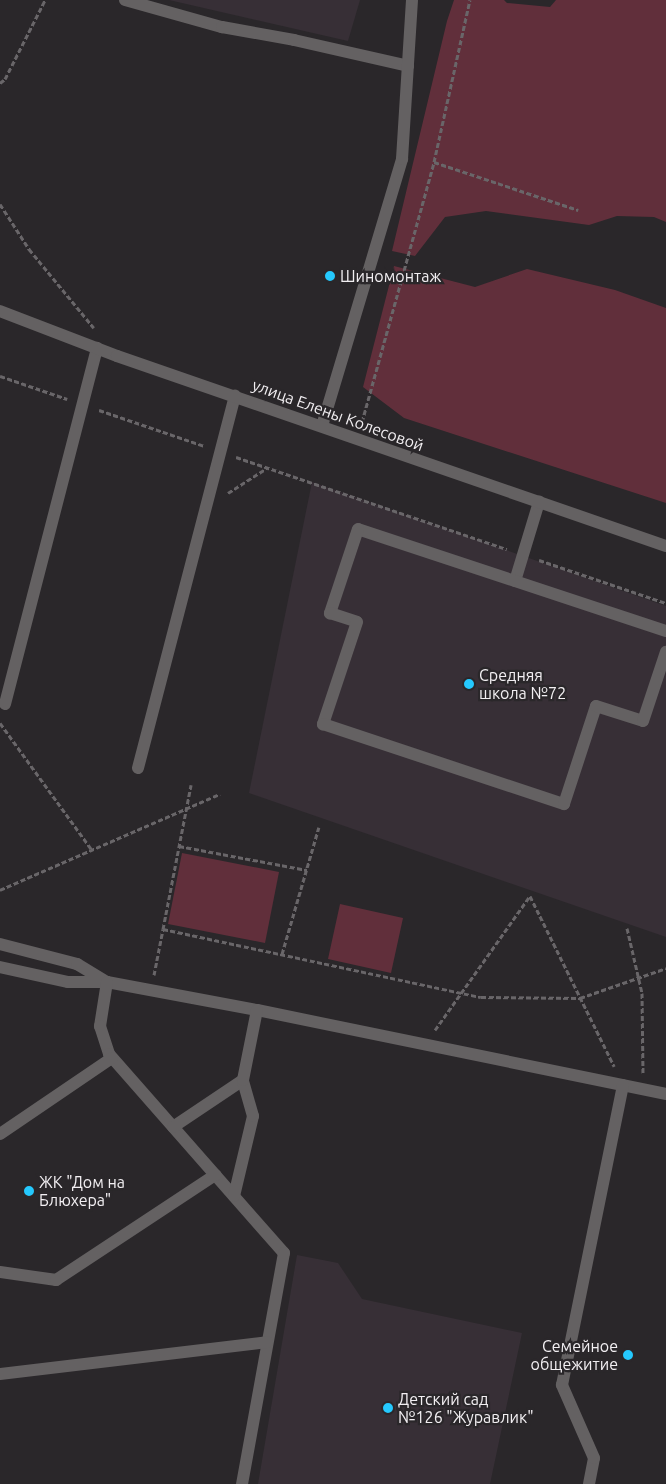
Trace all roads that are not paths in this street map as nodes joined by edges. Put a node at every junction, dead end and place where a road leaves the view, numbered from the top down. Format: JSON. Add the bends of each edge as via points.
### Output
{"nodes":[{"id":1,"x":126,"y":0,"type":"edge"},
{"id":2,"x":412,"y":0,"type":"edge"},
{"id":3,"x":408,"y":66,"type":"junction"},
{"id":4,"x":0,"y":311,"type":"edge"},
{"id":5,"x":97,"y":348,"type":"junction"},
{"id":6,"x":235,"y":395,"type":"junction"},
{"id":7,"x":322,"y":426,"type":"junction"},
{"id":8,"x":539,"y":502,"type":"junction"},
{"id":9,"x":666,"y":546,"type":"edge"},
{"id":10,"x":514,"y":581,"type":"junction"},
{"id":11,"x":666,"y":631,"type":"edge"},
{"id":12,"x":666,"y":652,"type":"edge"},
{"id":13,"x":5,"y":704,"type":"dead end"},
{"id":14,"x":138,"y":768,"type":"dead end"},
{"id":15,"x":0,"y":944,"type":"edge"},
{"id":16,"x":0,"y":967,"type":"edge"},
{"id":17,"x":107,"y":982,"type":"junction"},
{"id":18,"x":257,"y":1010,"type":"junction"},
{"id":19,"x":112,"y":1058,"type":"junction"},
{"id":20,"x":243,"y":1080,"type":"junction"},
{"id":21,"x":623,"y":1085,"type":"junction"},
{"id":22,"x":666,"y":1094,"type":"edge"},
{"id":23,"x":174,"y":1127,"type":"junction"},
{"id":24,"x":0,"y":1134,"type":"edge"},
{"id":25,"x":215,"y":1175,"type":"junction"},
{"id":26,"x":234,"y":1196,"type":"junction"},
{"id":27,"x":0,"y":1272,"type":"edge"},
{"id":28,"x":267,"y":1342,"type":"junction"},
{"id":29,"x":0,"y":1374,"type":"edge"},
{"id":30,"x":242,"y":1484,"type":"edge"},
{"id":31,"x":589,"y":1484,"type":"edge"}],
"edges":[{"from":1,"to":3,"type":"street","via":[[222,27]]},
{"from":2,"to":3,"type":"street"},
{"from":3,"to":7,"type":"street","via":[[402,159]]},
{"from":4,"to":5,"type":"street","name":"улица Елены Колесовой"},
{"from":5,"to":6,"type":"street","name":"улица Елены Колесовой"},
{"from":5,"to":13,"type":"street"},
{"from":6,"to":7,"type":"street","name":"улица Елены Колесовой"},
{"from":6,"to":14,"type":"street"},
{"from":7,"to":8,"type":"street","name":"улица Елены Колесовой"},
{"from":8,"to":9,"type":"street","name":"улица Елены Колесовой"},
{"from":8,"to":10,"type":"street"},
{"from":10,"to":11,"type":"street"},
{"from":10,"to":12,"type":"street","via":[[358,529],[330,613],[357,622],[323,724],[564,804],[596,706],[643,721]]},
{"from":15,"to":17,"type":"street","via":[[77,964]]},
{"from":16,"to":17,"type":"street","via":[[68,982]]},
{"from":17,"to":18,"type":"street"},
{"from":17,"to":19,"type":"street","via":[[100,1026]]},
{"from":18,"to":20,"type":"street"},
{"from":18,"to":21,"type":"street"},
{"from":19,"to":23,"type":"street"},
{"from":19,"to":24,"type":"street"},
{"from":20,"to":23,"type":"street"},
{"from":20,"to":26,"type":"street","via":[[253,1116]]},
{"from":21,"to":22,"type":"street"},
{"from":21,"to":31,"type":"street","via":[[562,1385],[594,1458]]},
{"from":23,"to":25,"type":"street"},
{"from":25,"to":26,"type":"street"},
{"from":25,"to":27,"type":"street","via":[[56,1280]]},
{"from":26,"to":28,"type":"street","via":[[284,1253]]},
{"from":28,"to":29,"type":"street"},
{"from":28,"to":30,"type":"street"}]}
